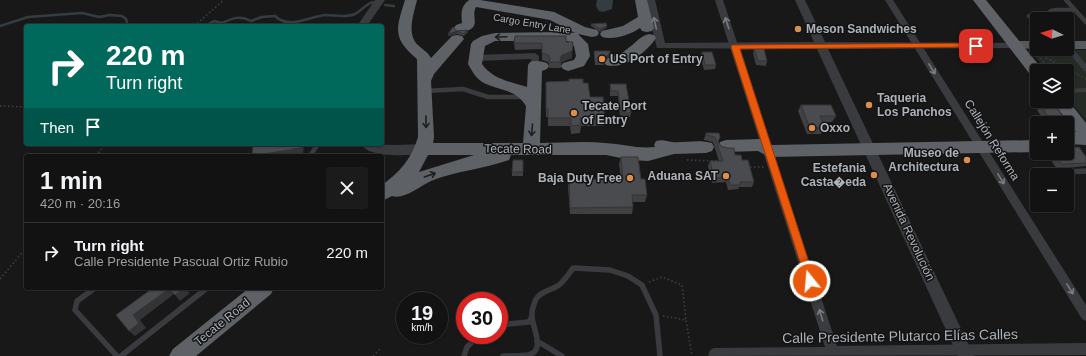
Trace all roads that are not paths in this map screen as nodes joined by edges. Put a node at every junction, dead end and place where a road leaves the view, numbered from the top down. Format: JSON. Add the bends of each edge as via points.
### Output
{"nodes":[{"id":1,"x":380,"y":0,"type":"edge"},
{"id":2,"x":411,"y":0,"type":"edge"},
{"id":3,"x":642,"y":0,"type":"edge"},
{"id":4,"x":650,"y":0,"type":"edge"},
{"id":5,"x":720,"y":0,"type":"edge"},
{"id":6,"x":800,"y":0,"type":"edge"},
{"id":7,"x":889,"y":0,"type":"edge"},
{"id":8,"x":979,"y":0,"type":"edge"},
{"id":9,"x":1066,"y":0,"type":"edge"},
{"id":10,"x":1075,"y":10,"type":"junction"},
{"id":11,"x":480,"y":16,"type":"junction"},
{"id":12,"x":1029,"y":16,"type":"dead end"},
{"id":13,"x":645,"y":18,"type":"junction"},
{"id":14,"x":1086,"y":22,"type":"edge"},
{"id":15,"x":363,"y":24,"type":"edge"},
{"id":16,"x":607,"y":31,"type":"dead end"},
{"id":17,"x":461,"y":32,"type":"junction"},
{"id":18,"x":408,"y":42,"type":"junction"},
{"id":19,"x":655,"y":42,"type":"junction"},
{"id":20,"x":1015,"y":45,"type":"junction"},
{"id":21,"x":1086,"y":45,"type":"edge"},
{"id":22,"x":918,"y":46,"type":"junction"},
{"id":23,"x":735,"y":47,"type":"junction"},
{"id":24,"x":822,"y":47,"type":"junction"},
{"id":25,"x":1030,"y":48,"type":"edge"},
{"id":26,"x":1074,"y":48,"type":"edge"},
{"id":27,"x":478,"y":51,"type":"junction"},
{"id":28,"x":1074,"y":54,"type":"edge"},
{"id":29,"x":610,"y":59,"type":"dead end"},
{"id":30,"x":1030,"y":64,"type":"edge"},
{"id":31,"x":538,"y":65,"type":"joint"},
{"id":32,"x":568,"y":66,"type":"dead end"},
{"id":33,"x":1086,"y":69,"type":"edge"},
{"id":34,"x":424,"y":86,"type":"junction"},
{"id":35,"x":1086,"y":90,"type":"edge"},
{"id":36,"x":1074,"y":91,"type":"edge"},
{"id":37,"x":531,"y":101,"type":"junction"},
{"id":38,"x":1066,"y":108,"type":"edge"},
{"id":39,"x":1086,"y":134,"type":"edge"},
{"id":40,"x":1030,"y":138,"type":"edge"},
{"id":41,"x":1074,"y":138,"type":"edge"},
{"id":42,"x":1086,"y":139,"type":"edge"},
{"id":43,"x":978,"y":142,"type":"junction"},
{"id":44,"x":868,"y":144,"type":"junction"},
{"id":45,"x":766,"y":145,"type":"junction"},
{"id":46,"x":371,"y":146,"type":"edge"},
{"id":47,"x":1030,"y":146,"type":"edge"},
{"id":48,"x":1074,"y":146,"type":"edge"},
{"id":49,"x":1086,"y":146,"type":"edge"},
{"id":50,"x":706,"y":147,"type":"dead end"},
{"id":51,"x":423,"y":149,"type":"junction"},
{"id":52,"x":530,"y":149,"type":"junction"},
{"id":53,"x":724,"y":153,"type":"edge"},
{"id":54,"x":1074,"y":172,"type":"edge"},
{"id":55,"x":1086,"y":172,"type":"edge"},
{"id":56,"x":384,"y":193,"type":"edge"},
{"id":57,"x":384,"y":197,"type":"edge"},
{"id":58,"x":92,"y":290,"type":"edge"},
{"id":59,"x":204,"y":290,"type":"edge"},
{"id":60,"x":257,"y":291,"type":"edge"},
{"id":61,"x":1086,"y":315,"type":"edge"},
{"id":62,"x":532,"y":316,"type":"junction"},
{"id":63,"x":508,"y":325,"type":"edge"},
{"id":64,"x":537,"y":341,"type":"junction"},
{"id":65,"x":470,"y":344,"type":"edge"},
{"id":66,"x":1086,"y":349,"type":"edge"},
{"id":67,"x":965,"y":353,"type":"edge"},
{"id":68,"x":833,"y":354,"type":"edge"},
{"id":69,"x":714,"y":355,"type":"edge"},
{"id":70,"x":117,"y":356,"type":"edge"},
{"id":71,"x":121,"y":356,"type":"edge"},
{"id":72,"x":180,"y":356,"type":"edge"},
{"id":73,"x":464,"y":356,"type":"edge"},
{"id":74,"x":503,"y":356,"type":"edge"},
{"id":75,"x":562,"y":356,"type":"edge"},
{"id":76,"x":660,"y":356,"type":"edge"}],
"edges":[{"from":1,"to":15,"type":"street"},
{"from":2,"to":18,"type":"highway","via":[[405,29]]},
{"from":3,"to":13,"type":"highway"},
{"from":19,"to":4,"type":"street","one_way":true},
{"from":23,"to":5,"type":"street","one_way":true},
{"from":6,"to":24,"type":"street","name":"Avenida Revolución"},
{"from":7,"to":22,"type":"street","name":"Callejón Reforma"},
{"from":8,"to":20,"type":"highway"},
{"from":9,"to":10,"type":"lane"},
{"from":10,"to":12,"type":"lane","via":[[1056,10],[1046,15]]},
{"from":10,"to":14,"type":"lane"},
{"from":11,"to":17,"type":"highway","name":"Cargo Entry Lane"},
{"from":11,"to":17,"type":"highway","name":"Cargo Entry Lane","via":[[588,31],[554,16],[474,3],[467,11]]},
{"from":11,"to":27,"type":"highway"},
{"from":13,"to":16,"type":"highway","via":[[629,30]]},
{"from":13,"to":19,"type":"highway"},
{"from":17,"to":18,"type":"highway","via":[[438,48]]},
{"from":17,"to":34,"type":"highway","name":"Cargo Entry Lane","via":[[427,72]]},
{"from":18,"to":34,"type":"highway","via":[[424,58]]},
{"from":19,"to":23,"type":"street"},
{"from":19,"to":29,"type":"highway","via":[[627,56]]},
{"from":20,"to":22,"type":"street"},
{"from":20,"to":25,"type":"main road"},
{"from":20,"to":30,"type":"highway"},
{"from":21,"to":26,"type":"main road"},
{"from":22,"to":24,"type":"street"},
{"from":22,"to":43,"type":"street","name":"Callejón Reforma","one_way":true},
{"from":23,"to":24,"type":"street"},
{"from":23,"to":45,"type":"street"},
{"from":24,"to":44,"type":"street","name":"Avenida Revolución"},
{"from":27,"to":31,"type":"street","via":[[535,56]]},
{"from":32,"to":27,"type":"highway","one_way":true,"via":[[590,58],[578,40],[572,37],[495,37],[487,39]]},
{"from":27,"to":37,"type":"highway","via":[[475,64],[480,72],[488,78],[524,92]]},
{"from":28,"to":33,"type":"street"},
{"from":31,"to":37,"type":"highway"},
{"from":34,"to":37,"type":"lane","via":[[463,89],[488,97]]},
{"from":34,"to":51,"type":"highway","one_way":true,"via":[[426,137]]},
{"from":35,"to":36,"type":"street"},
{"from":37,"to":52,"type":"highway","one_way":true},
{"from":38,"to":39,"type":"highway"},
{"from":40,"to":43,"type":"highway"},
{"from":41,"to":42,"type":"highway"},
{"from":43,"to":44,"type":"highway"},
{"from":43,"to":47,"type":"highway"},
{"from":43,"to":61,"type":"street","name":"Callejón Reforma","one_way":true},
{"from":44,"to":45,"type":"highway"},
{"from":44,"to":67,"type":"street","name":"Avenida Revolución"},
{"from":45,"to":53,"type":"highway"},
{"from":68,"to":45,"type":"street","one_way":true},
{"from":46,"to":51,"type":"street","via":[[393,151]]},
{"from":48,"to":49,"type":"highway"},
{"from":50,"to":52,"type":"highway","name":"Tecate Road","via":[[672,148],[663,153],[630,155],[606,150]]},
{"from":51,"to":52,"type":"highway","name":"Tecate Road"},
{"from":51,"to":56,"type":"highway","via":[[413,167]]},
{"from":57,"to":52,"type":"highway","one_way":true,"via":[[426,176]]},
{"from":54,"to":55,"type":"lane"},
{"from":58,"to":70,"type":"lane","via":[[77,301],[75,310]]},
{"from":59,"to":71,"type":"lane"},
{"from":60,"to":72,"type":"highway","name":"Tecate Road"},
{"from":62,"to":63,"type":"lane","via":[[529,322]]},
{"from":62,"to":64,"type":"lane"},
{"from":62,"to":76,"type":"lane","via":[[534,303],[540,295],[547,289],[559,286],[573,268],[610,270],[628,276],[642,285],[656,315]]},
{"from":64,"to":74,"type":"lane","via":[[536,350],[529,355]]},
{"from":64,"to":75,"type":"lane"},
{"from":65,"to":73,"type":"lane"},
{"from":66,"to":67,"type":"street","name":"Calle Presidente Plutarco Elías Calles"},
{"from":67,"to":68,"type":"street","name":"Calle Presidente Plutarco Elías Calles"},
{"from":68,"to":69,"type":"street","name":"Calle Presidente Plutarco Elías Calles"}]}
